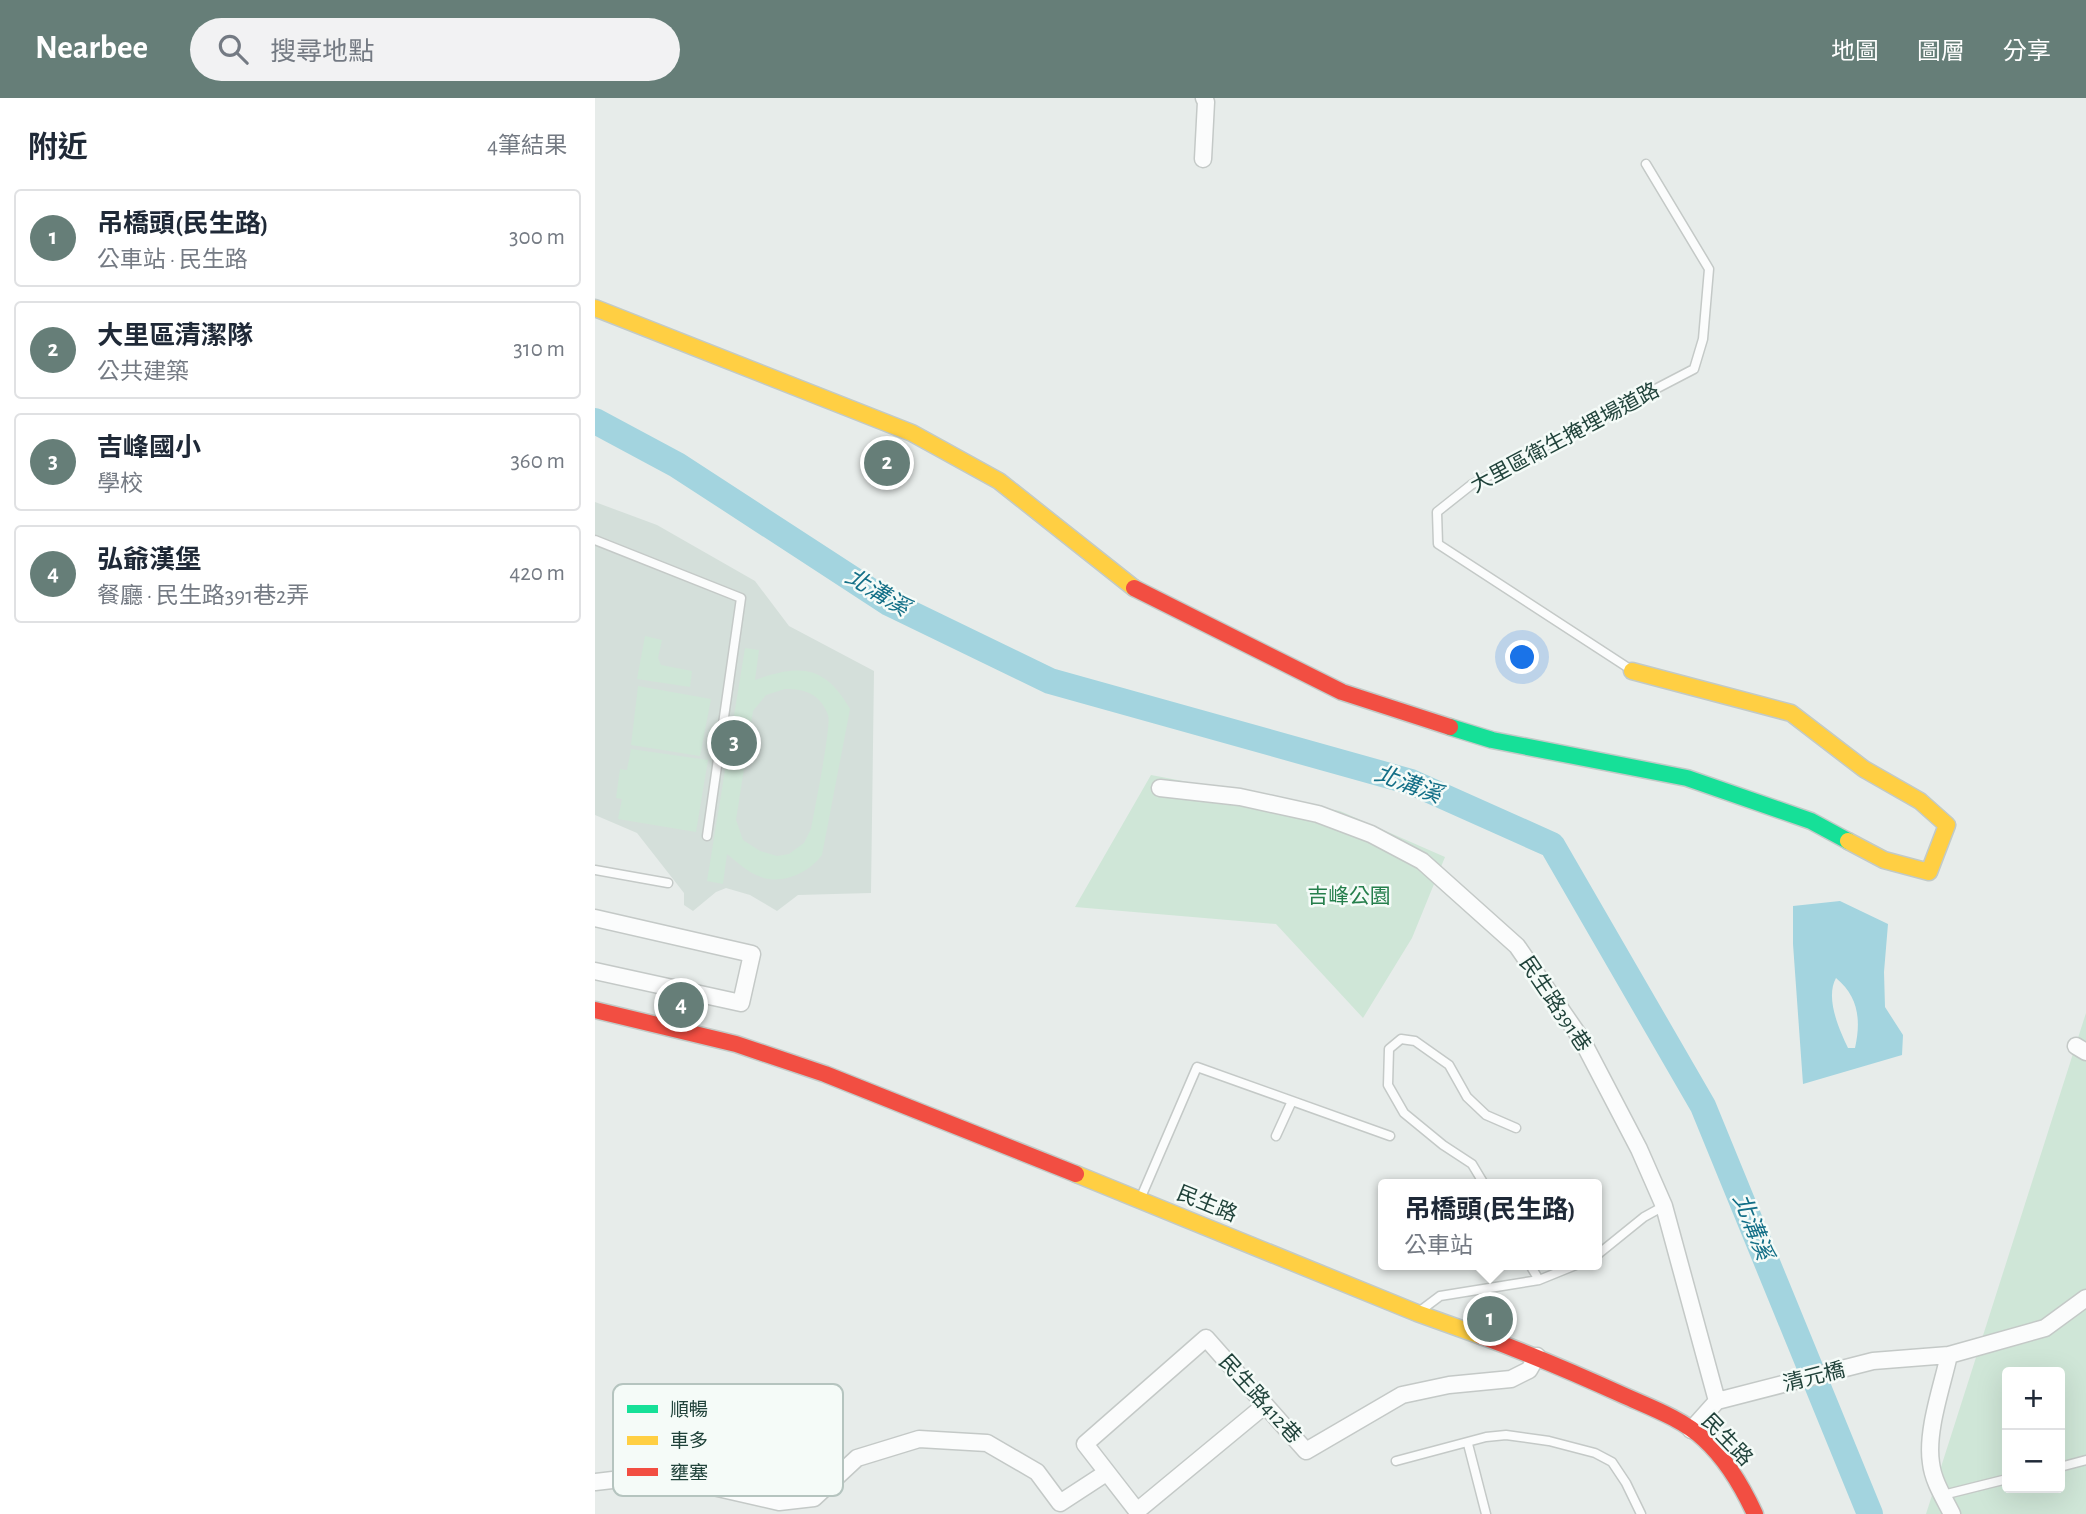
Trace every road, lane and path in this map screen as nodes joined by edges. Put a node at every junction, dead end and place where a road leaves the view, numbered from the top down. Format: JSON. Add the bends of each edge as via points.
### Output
{"nodes":[{"id":1,"x":1205,"y":98,"type":"edge"},
{"id":2,"x":1203,"y":159,"type":"dead end"},
{"id":3,"x":1646,"y":164,"type":"dead end"},
{"id":4,"x":595,"y":308,"type":"edge"},
{"id":5,"x":595,"y":540,"type":"edge"},
{"id":6,"x":1632,"y":671,"type":"joint"},
{"id":7,"x":1160,"y":788,"type":"dead end"},
{"id":8,"x":707,"y":836,"type":"dead end"},
{"id":9,"x":595,"y":870,"type":"edge"},
{"id":10,"x":668,"y":883,"type":"dead end"},
{"id":11,"x":595,"y":918,"type":"edge"},
{"id":12,"x":595,"y":971,"type":"edge"},
{"id":13,"x":595,"y":1010,"type":"edge"},
{"id":14,"x":1292,"y":1101,"type":"junction"},
{"id":15,"x":1516,"y":1128,"type":"dead end"},
{"id":16,"x":1276,"y":1136,"type":"dead end"},
{"id":17,"x":1389,"y":1136,"type":"dead end"},
{"id":18,"x":1481,"y":1179,"type":"edge"},
{"id":19,"x":1140,"y":1200,"type":"junction"},
{"id":20,"x":1664,"y":1206,"type":"junction"},
{"id":21,"x":1602,"y":1251,"type":"edge"},
{"id":22,"x":1533,"y":1270,"type":"edge"},
{"id":23,"x":1564,"y":1270,"type":"edge"},
{"id":24,"x":1539,"y":1280,"type":"junction"},
{"id":25,"x":2086,"y":1298,"type":"edge"},
{"id":26,"x":1417,"y":1313,"type":"junction"},
{"id":27,"x":1949,"y":1355,"type":"junction"},
{"id":28,"x":1537,"y":1356,"type":"junction"},
{"id":29,"x":1717,"y":1401,"type":"junction"},
{"id":30,"x":1263,"y":1406,"type":"junction"},
{"id":31,"x":1691,"y":1430,"type":"junction"},
{"id":32,"x":1468,"y":1444,"type":"junction"},
{"id":33,"x":2086,"y":1460,"type":"edge"},
{"id":34,"x":1396,"y":1461,"type":"dead end"},
{"id":35,"x":2065,"y":1466,"type":"edge"},
{"id":36,"x":843,"y":1471,"type":"edge"},
{"id":37,"x":1106,"y":1473,"type":"junction"},
{"id":38,"x":613,"y":1480,"type":"edge"},
{"id":39,"x":2002,"y":1480,"type":"edge"},
{"id":40,"x":595,"y":1482,"type":"edge"},
{"id":41,"x":1943,"y":1495,"type":"junction"},
{"id":42,"x":753,"y":1496,"type":"edge"},
{"id":43,"x":815,"y":1496,"type":"edge"},
{"id":44,"x":1486,"y":1514,"type":"edge"},
{"id":45,"x":1641,"y":1514,"type":"edge"},
{"id":46,"x":1755,"y":1514,"type":"edge"},
{"id":47,"x":1952,"y":1514,"type":"edge"}],
"edges":[{"from":1,"to":2,"type":"street"},
{"from":3,"to":6,"type":"lane","name":"大里區衛生掩埋場道路","via":[[1709,269],[1703,339],[1694,369],[1471,485],[1437,512],[1438,544]]},
{"from":4,"to":6,"type":"street","via":[[912,433],[999,481],[1135,589],[1342,692],[1492,740],[1687,778],[1811,821],[1884,860],[1929,872],[1947,825],[1920,801],[1864,769],[1791,713]]},
{"from":5,"to":8,"type":"lane","via":[[741,598]]},
{"from":7,"to":20,"type":"street","name":"民生路391巷","via":[[1240,797],[1318,814],[1371,834],[1422,861],[1517,946],[1582,1041]]},
{"from":9,"to":10,"type":"lane"},
{"from":11,"to":12,"type":"street","via":[[752,954],[741,1003]]},
{"from":13,"to":19,"type":"street","name":"民生路","via":[[736,1044],[825,1074]]},
{"from":14,"to":16,"type":"lane"},
{"from":14,"to":17,"type":"lane"},
{"from":14,"to":19,"type":"lane","via":[[1196,1067]]},
{"from":15,"to":18,"type":"lane","via":[[1486,1115],[1467,1097],[1449,1065],[1415,1041],[1401,1039],[1389,1049],[1388,1085],[1404,1113],[1472,1164]]},
{"from":19,"to":26,"type":"street","name":"民生路"},
{"from":20,"to":21,"type":"lane"},
{"from":20,"to":29,"type":"street","name":"民生路391巷"},
{"from":22,"to":24,"type":"lane"},
{"from":23,"to":24,"type":"lane"},
{"from":24,"to":26,"type":"lane","via":[[1440,1296]]},
{"from":25,"to":27,"type":"street","name":"清元橋","via":[[2045,1328]]},
{"from":26,"to":28,"type":"street","name":"民生路"},
{"from":27,"to":29,"type":"street","name":"清元橋","via":[[1866,1363]]},
{"from":27,"to":41,"type":"street","via":[[1930,1447]]},
{"from":28,"to":30,"type":"street","name":"民生路412巷","via":[[1529,1370],[1511,1379],[1402,1395],[1306,1451]]},
{"from":28,"to":31,"type":"street","name":"民生路"},
{"from":29,"to":31,"type":"street"},
{"from":30,"to":37,"type":"street","via":[[1137,1511]]},
{"from":30,"to":37,"type":"street","name":"民生路412巷","via":[[1206,1338],[1085,1444]]},
{"from":31,"to":46,"type":"street","name":"民生路","via":[[1741,1483]]},
{"from":32,"to":34,"type":"lane"},
{"from":32,"to":44,"type":"lane"},
{"from":32,"to":45,"type":"lane","via":[[1506,1435],[1595,1453],[1612,1462]]},
{"from":33,"to":35,"type":"lane"},
{"from":36,"to":37,"type":"street","via":[[857,1458],[919,1438],[987,1443],[1037,1472],[1060,1503]]},
{"from":38,"to":40,"type":"street"},
{"from":39,"to":41,"type":"lane"},
{"from":41,"to":47,"type":"street"},
{"from":42,"to":43,"type":"street","via":[[779,1502]]}]}
